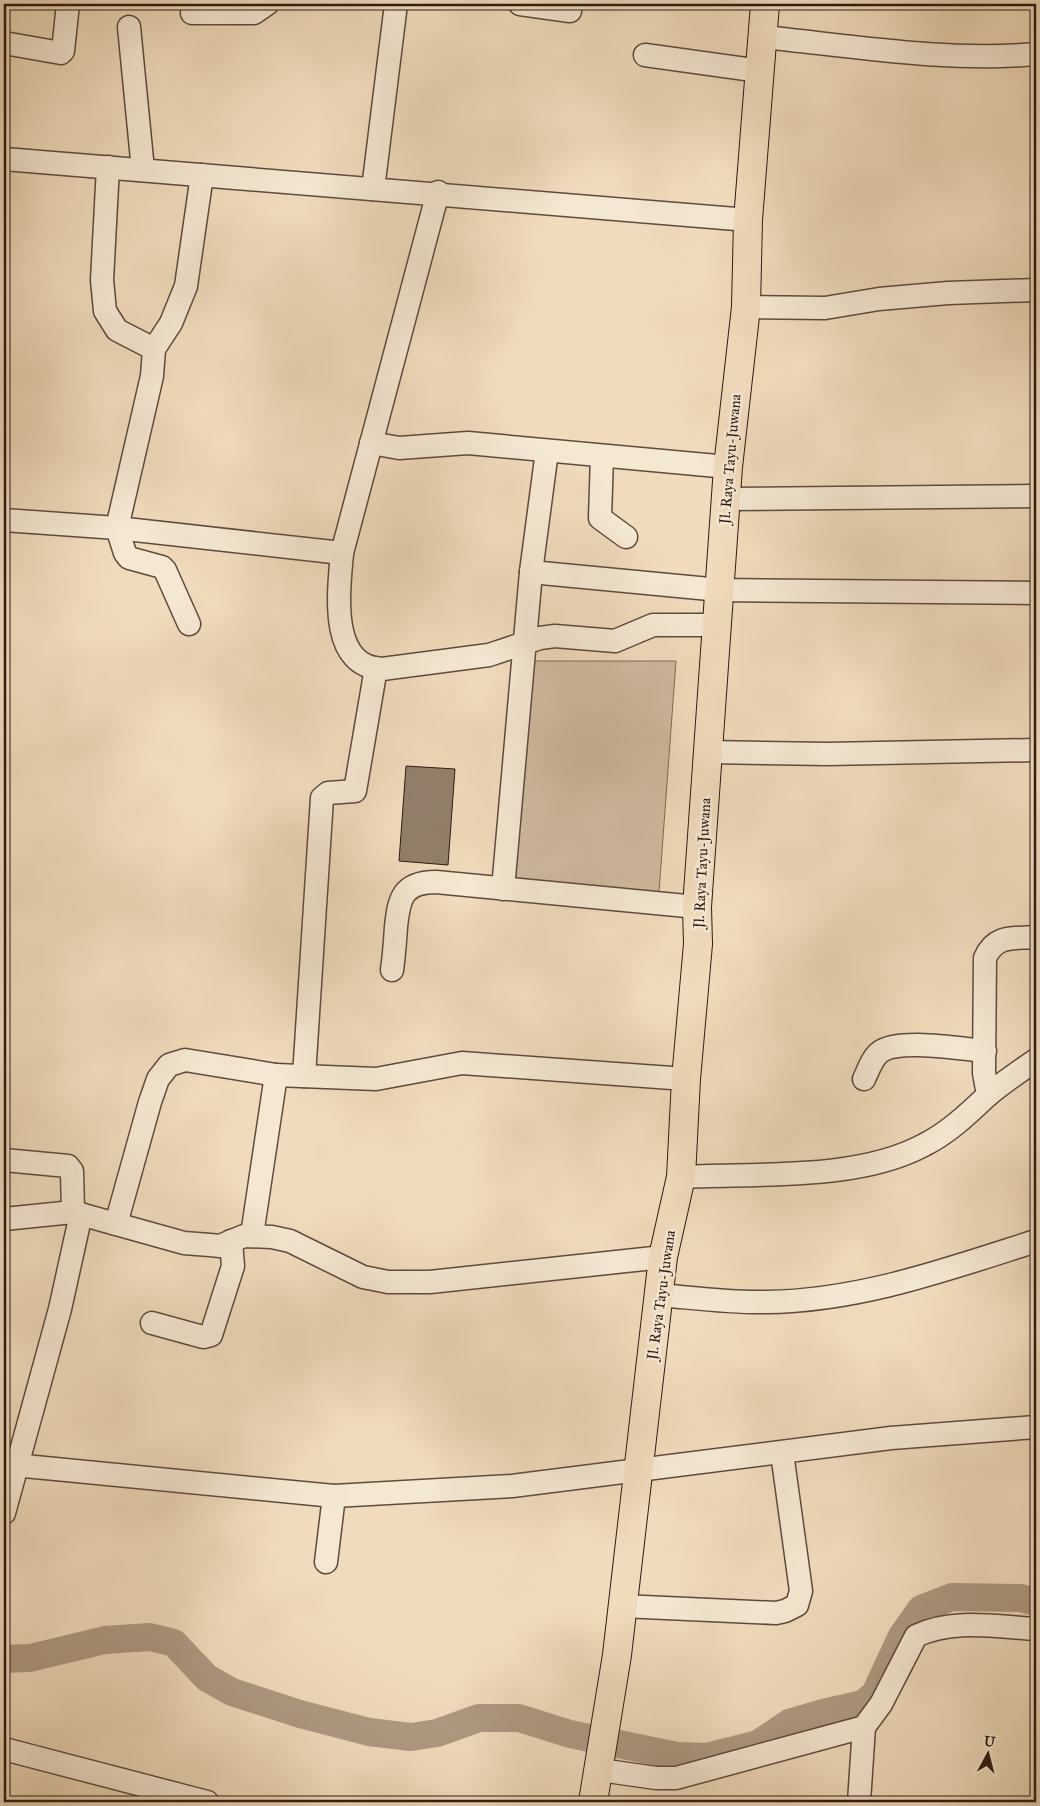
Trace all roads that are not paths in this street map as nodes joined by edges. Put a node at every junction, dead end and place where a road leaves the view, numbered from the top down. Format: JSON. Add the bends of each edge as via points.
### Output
{"nodes":[{"id":1,"x":68,"y":4,"type":"edge"},
{"id":2,"x":267,"y":4,"type":"edge"},
{"id":3,"x":396,"y":4,"type":"edge"},
{"id":4,"x":520,"y":4,"type":"edge"},
{"id":5,"x":765,"y":4,"type":"edge"},
{"id":6,"x":570,"y":11,"type":"dead end"},
{"id":7,"x":192,"y":13,"type":"dead end"},
{"id":8,"x":130,"y":27,"type":"dead end"},
{"id":9,"x":763,"y":37,"type":"junction"},
{"id":10,"x":4,"y":43,"type":"edge"},
{"id":11,"x":1036,"y":54,"type":"edge"},
{"id":12,"x":644,"y":55,"type":"dead end"},
{"id":13,"x":760,"y":71,"type":"junction"},
{"id":14,"x":4,"y":158,"type":"edge"},
{"id":15,"x":108,"y":167,"type":"junction"},
{"id":16,"x":142,"y":170,"type":"junction"},
{"id":17,"x":202,"y":175,"type":"junction"},
{"id":18,"x":373,"y":189,"type":"junction"},
{"id":19,"x":438,"y":192,"type":"junction"},
{"id":20,"x":748,"y":220,"type":"junction"},
{"id":21,"x":1036,"y":290,"type":"edge"},
{"id":22,"x":746,"y":307,"type":"junction"},
{"id":23,"x":154,"y":349,"type":"junction"},
{"id":24,"x":371,"y":443,"type":"junction"},
{"id":25,"x":547,"y":451,"type":"junction"},
{"id":26,"x":602,"y":456,"type":"junction"},
{"id":27,"x":728,"y":467,"type":"junction"},
{"id":28,"x":1036,"y":496,"type":"edge"},
{"id":29,"x":726,"y":499,"type":"junction"},
{"id":30,"x":4,"y":520,"type":"edge"},
{"id":31,"x":117,"y":528,"type":"junction"},
{"id":32,"x":626,"y":537,"type":"dead end"},
{"id":33,"x":342,"y":553,"type":"junction"},
{"id":34,"x":531,"y":572,"type":"junction"},
{"id":35,"x":720,"y":590,"type":"junction"},
{"id":36,"x":1036,"y":593,"type":"edge"},
{"id":37,"x":189,"y":624,"type":"dead end"},
{"id":38,"x":717,"y":625,"type":"junction"},
{"id":39,"x":524,"y":645,"type":"junction"},
{"id":40,"x":376,"y":668,"type":"junction"},
{"id":41,"x":1036,"y":750,"type":"edge"},
{"id":42,"x":709,"y":752,"type":"junction"},
{"id":43,"x":503,"y":889,"type":"junction"},
{"id":44,"x":697,"y":908,"type":"junction"},
{"id":45,"x":1036,"y":937,"type":"edge"},
{"id":46,"x":392,"y":970,"type":"dead end"},
{"id":47,"x":985,"y":1051,"type":"junction"},
{"id":48,"x":1036,"y":1060,"type":"edge"},
{"id":49,"x":276,"y":1075,"type":"junction"},
{"id":50,"x":304,"y":1076,"type":"junction"},
{"id":51,"x":686,"y":1079,"type":"junction"},
{"id":52,"x":864,"y":1079,"type":"dead end"},
{"id":53,"x":988,"y":1095,"type":"junction"},
{"id":54,"x":4,"y":1160,"type":"edge"},
{"id":55,"x":681,"y":1177,"type":"junction"},
{"id":56,"x":77,"y":1213,"type":"junction"},
{"id":57,"x":4,"y":1219,"type":"edge"},
{"id":58,"x":116,"y":1224,"type":"junction"},
{"id":59,"x":252,"y":1235,"type":"junction"},
{"id":60,"x":231,"y":1241,"type":"junction"},
{"id":61,"x":1036,"y":1241,"type":"edge"},
{"id":62,"x":663,"y":1257,"type":"junction"},
{"id":63,"x":660,"y":1295,"type":"junction"},
{"id":64,"x":152,"y":1323,"type":"dead end"},
{"id":65,"x":1036,"y":1428,"type":"edge"},
{"id":66,"x":782,"y":1453,"type":"junction"},
{"id":67,"x":10,"y":1465,"type":"edge"},
{"id":68,"x":638,"y":1468,"type":"junction"},
{"id":69,"x":334,"y":1496,"type":"junction"},
{"id":70,"x":4,"y":1513,"type":"edge"},
{"id":71,"x":326,"y":1562,"type":"dead end"},
{"id":72,"x":622,"y":1606,"type":"junction"},
{"id":73,"x":1036,"y":1629,"type":"edge"},
{"id":74,"x":864,"y":1727,"type":"junction"},
{"id":75,"x":4,"y":1749,"type":"edge"},
{"id":76,"x":601,"y":1762,"type":"junction"},
{"id":77,"x":207,"y":1802,"type":"edge"},
{"id":78,"x":594,"y":1802,"type":"edge"},
{"id":79,"x":859,"y":1802,"type":"edge"}],
"edges":[{"from":1,"to":10,"type":"street","via":[[61,53]]},
{"from":2,"to":7,"type":"street","via":[[254,13]]},
{"from":3,"to":18,"type":"street"},
{"from":4,"to":6,"type":"street"},
{"from":5,"to":9,"type":"main road","name":"Jl. Raya Tayu-Juwana"},
{"from":8,"to":16,"type":"street"},
{"from":9,"to":11,"type":"street","via":[[914,53]]},
{"from":9,"to":13,"type":"main road","name":"Jl. Raya Tayu-Juwana"},
{"from":12,"to":13,"type":"street"},
{"from":13,"to":20,"type":"main road","name":"Jl. Raya Tayu-Juwana"},
{"from":14,"to":15,"type":"street"},
{"from":15,"to":16,"type":"street"},
{"from":15,"to":23,"type":"street","via":[[102,280],[105,311],[117,330]]},
{"from":16,"to":17,"type":"street"},
{"from":17,"to":18,"type":"street"},
{"from":17,"to":23,"type":"street","via":[[186,286],[171,323]]},
{"from":18,"to":19,"type":"street"},
{"from":19,"to":20,"type":"street"},
{"from":19,"to":24,"type":"street"},
{"from":20,"to":22,"type":"main road","name":"Jl. Raya Tayu-Juwana"},
{"from":21,"to":22,"type":"street","via":[[948,293],[825,308]]},
{"from":22,"to":27,"type":"main road","name":"Jl. Raya Tayu-Juwana"},
{"from":23,"to":31,"type":"street","via":[[152,376]]},
{"from":24,"to":25,"type":"street","via":[[399,448],[468,443]]},
{"from":24,"to":33,"type":"street"},
{"from":25,"to":26,"type":"street"},
{"from":25,"to":34,"type":"street"},
{"from":26,"to":27,"type":"street"},
{"from":26,"to":32,"type":"street","via":[[600,518]]},
{"from":27,"to":29,"type":"main road","name":"Jl. Raya Tayu-Juwana"},
{"from":28,"to":29,"type":"street"},
{"from":29,"to":35,"type":"main road","name":"Jl. Raya Tayu-Juwana"},
{"from":30,"to":31,"type":"street"},
{"from":31,"to":33,"type":"street"},
{"from":31,"to":37,"type":"street","via":[[129,558],[165,570]]},
{"from":33,"to":40,"type":"street","via":[[338,600],[343,638],[356,659]]},
{"from":34,"to":35,"type":"street"},
{"from":34,"to":39,"type":"street"},
{"from":35,"to":36,"type":"street"},
{"from":35,"to":38,"type":"main road","name":"Jl. Raya Tayu-Juwana"},
{"from":38,"to":39,"type":"street","via":[[653,626],[615,642],[555,636]]},
{"from":38,"to":42,"type":"main road","name":"Jl. Raya Tayu-Juwana"},
{"from":39,"to":40,"type":"street","via":[[489,655]]},
{"from":39,"to":43,"type":"street"},
{"from":40,"to":50,"type":"street","via":[[355,791],[328,793],[322,798]]},
{"from":41,"to":42,"type":"street","via":[[827,754]]},
{"from":42,"to":44,"type":"main road","name":"Jl. Raya Tayu-Juwana"},
{"from":43,"to":44,"type":"street"},
{"from":43,"to":46,"type":"street","via":[[436,882],[410,888],[398,907]]},
{"from":44,"to":51,"type":"main road","name":"Jl. Raya Tayu-Juwana","via":[[698,944]]},
{"from":45,"to":47,"type":"street","via":[[1001,940],[990,947],[985,958]]},
{"from":47,"to":52,"type":"street","via":[[907,1046],[891,1048],[878,1054]]},
{"from":47,"to":53,"type":"street"},
{"from":48,"to":53,"type":"street"},
{"from":49,"to":50,"type":"street"},
{"from":49,"to":58,"type":"street","via":[[184,1060],[169,1065],[158,1079],[150,1102]]},
{"from":49,"to":59,"type":"street"},
{"from":50,"to":51,"type":"street","via":[[376,1079],[462,1063]]},
{"from":51,"to":55,"type":"main road","name":"Jl. Raya Tayu-Juwana"},
{"from":53,"to":55,"type":"street","via":[[925,1145],[871,1165],[789,1173]]},
{"from":54,"to":56,"type":"street","via":[[68,1166],[72,1171]]},
{"from":55,"to":62,"type":"main road","name":"Jl. Raya Tayu-Juwana"},
{"from":56,"to":57,"type":"street"},
{"from":56,"to":58,"type":"street"},
{"from":56,"to":67,"type":"street","via":[[60,1309]]},
{"from":58,"to":60,"type":"street","via":[[184,1243],[220,1246]]},
{"from":59,"to":60,"type":"street"},
{"from":59,"to":62,"type":"street","via":[[290,1241],[363,1277],[388,1282],[430,1282]]},
{"from":60,"to":64,"type":"street","via":[[233,1266],[211,1335],[203,1337]]},
{"from":61,"to":63,"type":"street","via":[[914,1280],[848,1294],[766,1302]]},
{"from":62,"to":63,"type":"main road","name":"Jl. Raya Tayu-Juwana"},
{"from":63,"to":68,"type":"main road","name":"Jl. Raya Tayu-Juwana"},
{"from":65,"to":66,"type":"street","via":[[891,1438]]},
{"from":66,"to":68,"type":"street"},
{"from":66,"to":72,"type":"street","via":[[801,1591],[797,1605],[776,1613]]},
{"from":67,"to":69,"type":"street"},
{"from":67,"to":70,"type":"street"},
{"from":68,"to":69,"type":"street","via":[[512,1486]]},
{"from":68,"to":72,"type":"main road","name":"Jl. Raya Tayu-Juwana"},
{"from":69,"to":71,"type":"street"},
{"from":72,"to":76,"type":"main road","name":"Jl. Raya Tayu-Juwana"},
{"from":73,"to":74,"type":"street","via":[[970,1625],[916,1636],[881,1704]]},
{"from":74,"to":76,"type":"street","via":[[676,1778],[656,1778]]},
{"from":74,"to":79,"type":"street"},
{"from":75,"to":77,"type":"street"},
{"from":76,"to":78,"type":"main road"}]}
